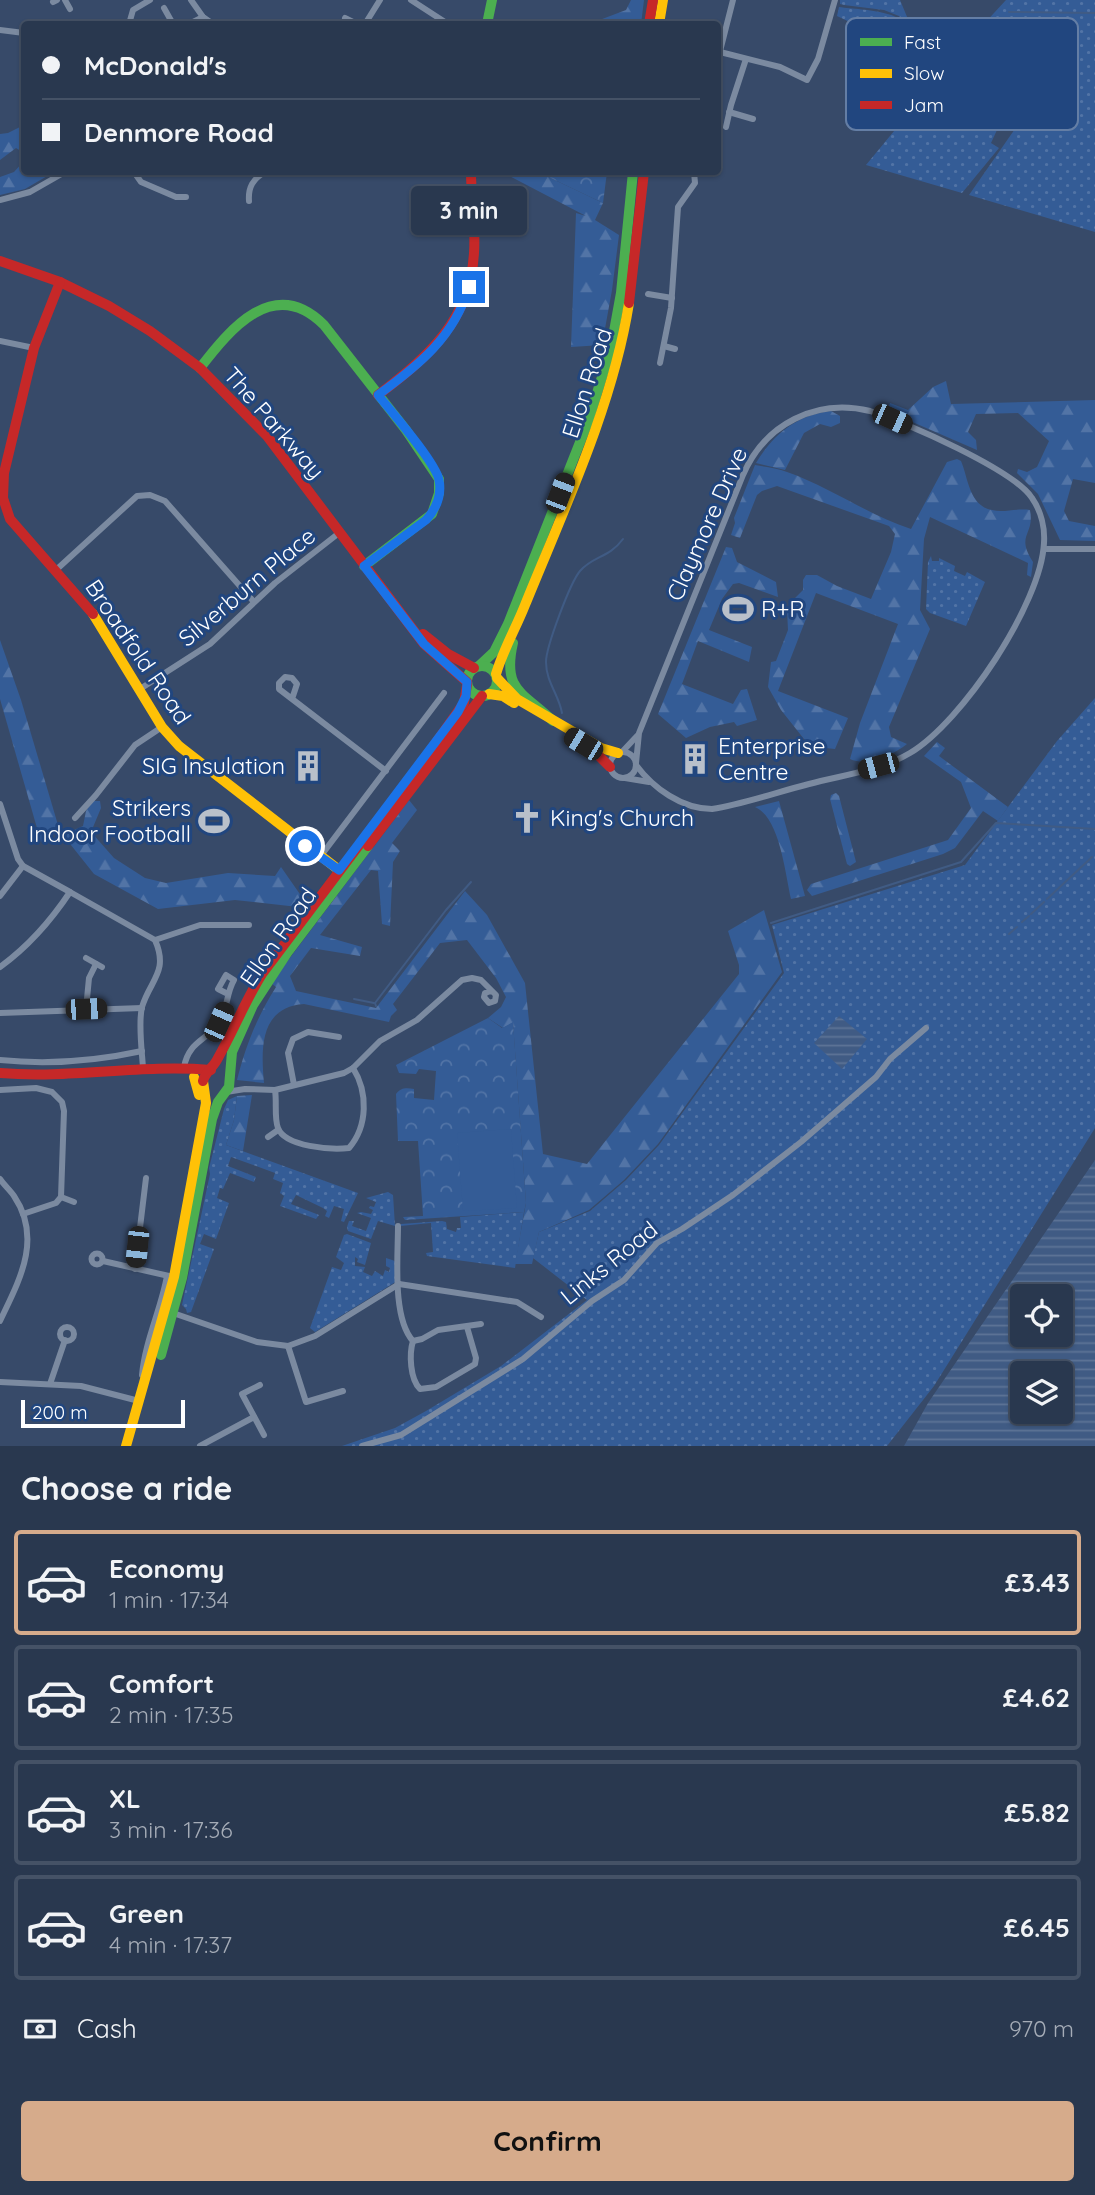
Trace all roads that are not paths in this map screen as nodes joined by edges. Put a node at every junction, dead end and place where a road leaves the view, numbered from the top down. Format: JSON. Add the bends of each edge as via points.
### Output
{"nodes":[{"id":1,"x":65,"y":0,"type":"edge"},
{"id":2,"x":150,"y":0,"type":"edge"},
{"id":3,"x":191,"y":0,"type":"edge"},
{"id":4,"x":380,"y":0,"type":"edge"},
{"id":5,"x":411,"y":0,"type":"edge"},
{"id":6,"x":492,"y":0,"type":"edge"},
{"id":7,"x":653,"y":0,"type":"edge"},
{"id":8,"x":663,"y":0,"type":"edge"},
{"id":9,"x":733,"y":0,"type":"edge"},
{"id":10,"x":835,"y":0,"type":"edge"},
{"id":11,"x":164,"y":8,"type":"dead end"},
{"id":12,"x":70,"y":9,"type":"dead end"},
{"id":13,"x":203,"y":17,"type":"junction"},
{"id":14,"x":345,"y":18,"type":"dead end"},
{"id":15,"x":130,"y":21,"type":"edge"},
{"id":16,"x":171,"y":21,"type":"edge"},
{"id":17,"x":195,"y":21,"type":"edge"},
{"id":18,"x":209,"y":21,"type":"edge"},
{"id":19,"x":351,"y":21,"type":"edge"},
{"id":20,"x":367,"y":21,"type":"edge"},
{"id":21,"x":443,"y":21,"type":"edge"},
{"id":22,"x":488,"y":21,"type":"edge"},
{"id":23,"x":650,"y":21,"type":"edge"},
{"id":24,"x":660,"y":21,"type":"edge"},
{"id":25,"x":0,"y":30,"type":"edge"},
{"id":26,"x":21,"y":33,"type":"edge"},
{"id":27,"x":721,"y":48,"type":"edge"},
{"id":28,"x":721,"y":56,"type":"edge"},
{"id":29,"x":746,"y":59,"type":"junction"},
{"id":30,"x":729,"y":112,"type":"junction"},
{"id":31,"x":753,"y":119,"type":"dead end"},
{"id":32,"x":726,"y":127,"type":"dead end"},
{"id":33,"x":60,"y":175,"type":"edge"},
{"id":34,"x":136,"y":175,"type":"edge"},
{"id":35,"x":261,"y":175,"type":"edge"},
{"id":36,"x":471,"y":175,"type":"edge"},
{"id":37,"x":633,"y":175,"type":"edge"},
{"id":38,"x":644,"y":175,"type":"edge"},
{"id":39,"x":694,"y":175,"type":"edge"},
{"id":40,"x":186,"y":197,"type":"dead end"},
{"id":41,"x":0,"y":201,"type":"edge"},
{"id":42,"x":249,"y":201,"type":"dead end"},
{"id":43,"x":0,"y":261,"type":"edge"},
{"id":44,"x":60,"y":282,"type":"junction"},
{"id":45,"x":648,"y":294,"type":"dead end"},
{"id":46,"x":672,"y":298,"type":"junction"},
{"id":47,"x":0,"y":341,"type":"edge"},
{"id":48,"x":664,"y":346,"type":"junction"},
{"id":49,"x":34,"y":348,"type":"junction"},
{"id":50,"x":675,"y":349,"type":"dead end"},
{"id":51,"x":660,"y":363,"type":"dead end"},
{"id":52,"x":200,"y":368,"type":"junction"},
{"id":53,"x":378,"y":395,"type":"junction"},
{"id":54,"x":339,"y":533,"type":"junction"},
{"id":55,"x":1044,"y":549,"type":"junction"},
{"id":56,"x":1095,"y":549,"type":"edge"},
{"id":57,"x":364,"y":566,"type":"junction"},
{"id":58,"x":56,"y":570,"type":"junction"},
{"id":59,"x":254,"y":602,"type":"junction"},
{"id":60,"x":523,"y":610,"type":"junction"},
{"id":61,"x":405,"y":619,"type":"junction"},
{"id":62,"x":476,"y":667,"type":"junction"},
{"id":63,"x":496,"y":676,"type":"junction"},
{"id":64,"x":467,"y":683,"type":"junction"},
{"id":65,"x":140,"y":688,"type":"junction"},
{"id":66,"x":444,"y":693,"type":"dead end"},
{"id":67,"x":485,"y":695,"type":"junction"},
{"id":68,"x":292,"y":699,"type":"dead end"},
{"id":69,"x":552,"y":721,"type":"junction"},
{"id":70,"x":162,"y":727,"type":"junction"},
{"id":71,"x":639,"y":733,"type":"junction"},
{"id":72,"x":620,"y":753,"type":"junction"},
{"id":73,"x":636,"y":764,"type":"junction"},
{"id":74,"x":610,"y":767,"type":"junction"},
{"id":75,"x":386,"y":771,"type":"junction"},
{"id":76,"x":625,"y":778,"type":"junction"},
{"id":77,"x":651,"y":783,"type":"junction"},
{"id":78,"x":0,"y":804,"type":"edge"},
{"id":79,"x":75,"y":818,"type":"dead end"},
{"id":80,"x":320,"y":857,"type":"junction"},
{"id":81,"x":23,"y":866,"type":"junction"},
{"id":82,"x":339,"y":870,"type":"junction"},
{"id":83,"x":70,"y":892,"type":"junction"},
{"id":84,"x":0,"y":896,"type":"edge"},
{"id":85,"x":246,"y":927,"type":"dead end"},
{"id":86,"x":155,"y":940,"type":"junction"},
{"id":87,"x":86,"y":958,"type":"dead end"},
{"id":88,"x":0,"y":967,"type":"edge"},
{"id":89,"x":491,"y":991,"type":"dead end"},
{"id":90,"x":226,"y":993,"type":"dead end"},
{"id":91,"x":142,"y":1008,"type":"junction"},
{"id":92,"x":86,"y":1009,"type":"junction"},
{"id":93,"x":0,"y":1013,"type":"edge"},
{"id":94,"x":926,"y":1028,"type":"dead end"},
{"id":95,"x":325,"y":1035,"type":"junction"},
{"id":96,"x":339,"y":1037,"type":"dead end"},
{"id":97,"x":323,"y":1043,"type":"dead end"},
{"id":98,"x":142,"y":1051,"type":"junction"},
{"id":99,"x":0,"y":1060,"type":"edge"},
{"id":100,"x":184,"y":1067,"type":"junction"},
{"id":101,"x":143,"y":1068,"type":"junction"},
{"id":102,"x":353,"y":1068,"type":"junction"},
{"id":103,"x":211,"y":1070,"type":"junction"},
{"id":104,"x":0,"y":1073,"type":"edge"},
{"id":105,"x":194,"y":1077,"type":"junction"},
{"id":106,"x":229,"y":1077,"type":"junction"},
{"id":107,"x":294,"y":1085,"type":"junction"},
{"id":108,"x":245,"y":1089,"type":"junction"},
{"id":109,"x":0,"y":1090,"type":"edge"},
{"id":110,"x":205,"y":1090,"type":"junction"},
{"id":111,"x":275,"y":1090,"type":"junction"},
{"id":112,"x":225,"y":1093,"type":"junction"},
{"id":113,"x":278,"y":1130,"type":"junction"},
{"id":114,"x":268,"y":1137,"type":"dead end"},
{"id":115,"x":349,"y":1149,"type":"junction"},
{"id":116,"x":353,"y":1158,"type":"dead end"},
{"id":117,"x":195,"y":1160,"type":"junction"},
{"id":118,"x":146,"y":1178,"type":"dead end"},
{"id":119,"x":0,"y":1179,"type":"edge"},
{"id":120,"x":61,"y":1197,"type":"junction"},
{"id":121,"x":74,"y":1202,"type":"dead end"},
{"id":122,"x":23,"y":1214,"type":"junction"},
{"id":123,"x":398,"y":1226,"type":"dead end"},
{"id":124,"x":390,"y":1247,"type":"dead end"},
{"id":125,"x":398,"y":1251,"type":"junction"},
{"id":126,"x":103,"y":1261,"type":"dead end"},
{"id":127,"x":135,"y":1269,"type":"junction"},
{"id":128,"x":174,"y":1277,"type":"junction"},
{"id":129,"x":399,"y":1284,"type":"junction"},
{"id":130,"x":173,"y":1313,"type":"junction"},
{"id":131,"x":541,"y":1317,"type":"dead end"},
{"id":132,"x":0,"y":1321,"type":"edge"},
{"id":133,"x":481,"y":1324,"type":"dead end"},
{"id":134,"x":467,"y":1327,"type":"junction"},
{"id":135,"x":65,"y":1340,"type":"dead end"},
{"id":136,"x":413,"y":1341,"type":"junction"},
{"id":137,"x":288,"y":1346,"type":"junction"},
{"id":138,"x":0,"y":1382,"type":"edge"},
{"id":139,"x":50,"y":1384,"type":"junction"},
{"id":140,"x":260,"y":1385,"type":"dead end"},
{"id":141,"x":343,"y":1391,"type":"dead end"},
{"id":142,"x":137,"y":1401,"type":"junction"},
{"id":143,"x":254,"y":1417,"type":"junction"},
{"id":144,"x":264,"y":1434,"type":"dead end"},
{"id":145,"x":203,"y":1445,"type":"edge"},
{"id":146,"x":126,"y":1446,"type":"edge"},
{"id":147,"x":132,"y":1446,"type":"edge"},
{"id":148,"x":362,"y":1446,"type":"edge"}],
"edges":[{"from":1,"to":12,"type":"street"},
{"from":2,"to":15,"type":"street","via":[[133,10]]},
{"from":3,"to":13,"type":"street"},
{"from":4,"to":20,"type":"street"},
{"from":5,"to":21,"type":"street"},
{"from":6,"to":22,"type":"main road"},
{"from":7,"to":23,"type":"main road"},
{"from":8,"to":24,"type":"main road"},
{"from":9,"to":27,"type":"street"},
{"from":10,"to":29,"type":"street","via":[[807,80],[780,66]]},
{"from":11,"to":16,"type":"street"},
{"from":13,"to":17,"type":"street"},
{"from":13,"to":18,"type":"street"},
{"from":14,"to":19,"type":"street"},
{"from":25,"to":26,"type":"street"},
{"from":28,"to":29,"type":"street"},
{"from":29,"to":30,"type":"street"},
{"from":30,"to":31,"type":"street"},
{"from":30,"to":32,"type":"street"},
{"from":33,"to":41,"type":"street","via":[[30,192]]},
{"from":34,"to":40,"type":"street","via":[[175,200]]},
{"from":35,"to":42,"type":"street","via":[[253,181]]},
{"from":36,"to":53,"type":"main road","via":[[474,262],[462,308],[431,352]]},
{"from":37,"to":62,"type":"main road","name":"Ellon Road","via":[[621,293],[604,373],[512,614],[494,652]]},
{"from":38,"to":60,"type":"main road","name":"Ellon Road","via":[[634,274],[617,364]]},
{"from":39,"to":46,"type":"street","via":[[695,183],[677,212]]},
{"from":43,"to":44,"type":"main road","name":"The Parkway"},
{"from":44,"to":49,"type":"main road","name":"Broadfold Road"},
{"from":44,"to":52,"type":"main road","name":"The Parkway","via":[[124,315]]},
{"from":45,"to":46,"type":"street"},
{"from":46,"to":48,"type":"street"},
{"from":47,"to":49,"type":"street"},
{"from":48,"to":50,"type":"street"},
{"from":48,"to":51,"type":"street"},
{"from":49,"to":58,"type":"main road","name":"Broadfold Road","via":[[3,491],[10,519]]},
{"from":52,"to":53,"type":"main road","via":[[248,314],[287,306],[321,321]]},
{"from":52,"to":54,"type":"main road","name":"The Parkway","via":[[267,436]]},
{"from":53,"to":57,"type":"main road","via":[[437,473],[439,493],[426,520]]},
{"from":54,"to":57,"type":"main road","name":"The Parkway"},
{"from":54,"to":59,"type":"street","name":"Silverburn Place"},
{"from":55,"to":56,"type":"street"},
{"from":55,"to":71,"type":"street","name":"Claymore Drive","via":[[1042,521],[1030,495],[986,463],[870,411],[831,408],[796,417],[766,439],[749,461]]},
{"from":55,"to":77,"type":"street","name":"Claymore Drive","via":[[1008,638],[980,681],[920,746],[892,762],[708,809],[688,805]]},
{"from":57,"to":61,"type":"main road","name":"The Parkway"},
{"from":58,"to":59,"type":"street","via":[[136,496],[150,495],[164,501]]},
{"from":58,"to":65,"type":"main road","name":"Broadfold Road","via":[[97,619]]},
{"from":59,"to":65,"type":"street","name":"Silverburn Place","via":[[210,644]]},
{"from":60,"to":63,"type":"main road","name":"Ellon Road"},
{"from":60,"to":69,"type":"main road","via":[[508,661],[509,677],[518,693]]},
{"from":61,"to":62,"type":"main road","name":"The Parkway","via":[[448,654]]},
{"from":61,"to":64,"type":"main road","name":"The Parkway","via":[[424,644]]},
{"from":62,"to":63,"type":"main road","via":[[488,667]]},
{"from":62,"to":64,"type":"main road","via":[[468,674]]},
{"from":63,"to":67,"type":"main road","via":[[495,687]]},
{"from":63,"to":69,"type":"main road","via":[[514,697]]},
{"from":64,"to":67,"type":"main road","via":[[471,691]]},
{"from":64,"to":82,"type":"main road","name":"Ellon Road","via":[[458,712]]},
{"from":65,"to":70,"type":"main road","name":"Broadfold Road"},
{"from":66,"to":75,"type":"street"},
{"from":67,"to":74,"type":"main road","via":[[506,698],[599,754]]},
{"from":67,"to":106,"type":"main road","name":"Ellon Road","via":[[253,1005],[232,1052]]},
{"from":68,"to":75,"type":"street"},
{"from":69,"to":72,"type":"main road","via":[[601,748]]},
{"from":70,"to":79,"type":"street","via":[[135,745]]},
{"from":70,"to":80,"type":"main road","name":"Broadfold Road","via":[[187,753]]},
{"from":71,"to":72,"type":"street","name":"Claymore Drive"},
{"from":71,"to":73,"type":"street","name":"Claymore Drive"},
{"from":72,"to":73,"type":"street","via":[[631,755]]},
{"from":72,"to":74,"type":"street"},
{"from":73,"to":76,"type":"street","via":[[633,774]]},
{"from":73,"to":77,"type":"street"},
{"from":74,"to":76,"type":"street","via":[[614,775]]},
{"from":75,"to":80,"type":"street"},
{"from":76,"to":77,"type":"street"},
{"from":78,"to":81,"type":"street"},
{"from":80,"to":82,"type":"main road","name":"Broadfold Road"},
{"from":81,"to":83,"type":"street"},
{"from":81,"to":84,"type":"street"},
{"from":82,"to":103,"type":"main road","name":"Ellon Road","via":[[262,974]]},
{"from":83,"to":86,"type":"street"},
{"from":83,"to":88,"type":"street","via":[[37,935]]},
{"from":85,"to":86,"type":"street","via":[[200,925]]},
{"from":86,"to":91,"type":"street","via":[[160,969]]},
{"from":87,"to":92,"type":"street","via":[[99,965],[89,978]]},
{"from":89,"to":102,"type":"street","via":[[477,979],[462,979],[412,1023],[380,1041]]},
{"from":90,"to":100,"type":"street","via":[[219,1022],[189,1051]]},
{"from":91,"to":92,"type":"street"},
{"from":91,"to":98,"type":"street"},
{"from":92,"to":93,"type":"street"},
{"from":94,"to":148,"type":"street","name":"Links Road","via":[[801,1142],[733,1195],[658,1242],[624,1280],[523,1359],[401,1435]]},
{"from":95,"to":96,"type":"street"},
{"from":95,"to":97,"type":"street"},
{"from":95,"to":107,"type":"street","via":[[303,1033],[290,1042]]},
{"from":98,"to":99,"type":"street","via":[[103,1059]]},
{"from":98,"to":101,"type":"street"},
{"from":100,"to":101,"type":"main road"},
{"from":100,"to":103,"type":"main road"},
{"from":100,"to":105,"type":"main road"},
{"from":101,"to":104,"type":"main road","via":[[46,1075]]},
{"from":102,"to":107,"type":"street"},
{"from":102,"to":115,"type":"street","via":[[362,1085],[363,1108],[360,1131]]},
{"from":103,"to":106,"type":"main road","via":[[222,1070]]},
{"from":103,"to":110,"type":"main road","via":[[204,1078]]},
{"from":105,"to":110,"type":"main road"},
{"from":105,"to":117,"type":"main road","via":[[201,1102]]},
{"from":106,"to":108,"type":"street"},
{"from":106,"to":112,"type":"main road"},
{"from":107,"to":111,"type":"street"},
{"from":108,"to":111,"type":"street"},
{"from":108,"to":112,"type":"street"},
{"from":109,"to":120,"type":"street","via":[[36,1088],[51,1092],[62,1102]]},
{"from":110,"to":112,"type":"main road","via":[[214,1095]]},
{"from":110,"to":117,"type":"main road"},
{"from":111,"to":113,"type":"street"},
{"from":112,"to":128,"type":"main road","via":[[212,1119]]},
{"from":113,"to":114,"type":"street"},
{"from":113,"to":115,"type":"street","via":[[299,1144]]},
{"from":115,"to":116,"type":"street"},
{"from":117,"to":128,"type":"main road"},
{"from":118,"to":127,"type":"street"},
{"from":119,"to":122,"type":"street"},
{"from":120,"to":121,"type":"street"},
{"from":120,"to":122,"type":"street"},
{"from":122,"to":132,"type":"street","via":[[28,1255]]},
{"from":123,"to":125,"type":"street"},
{"from":124,"to":125,"type":"street"},
{"from":125,"to":129,"type":"street"},
{"from":126,"to":127,"type":"street"},
{"from":127,"to":128,"type":"street"},
{"from":128,"to":130,"type":"main road"},
{"from":128,"to":142,"type":"main road"},
{"from":129,"to":131,"type":"street","via":[[517,1302]]},
{"from":129,"to":136,"type":"street","via":[[403,1326]]},
{"from":129,"to":137,"type":"street","via":[[315,1336]]},
{"from":130,"to":137,"type":"street","via":[[267,1345]]},
{"from":130,"to":147,"type":"main road"},
{"from":133,"to":134,"type":"street"},
{"from":134,"to":136,"type":"street","via":[[438,1330]]},
{"from":134,"to":136,"type":"street","via":[[475,1364],[436,1387],[420,1389],[416,1385],[410,1352]]},
{"from":135,"to":139,"type":"street"},
{"from":137,"to":141,"type":"street","via":[[306,1402]]},
{"from":138,"to":139,"type":"street"},
{"from":139,"to":142,"type":"street","via":[[81,1386]]},
{"from":140,"to":143,"type":"street","via":[[242,1394]]},
{"from":142,"to":146,"type":"main road"},
{"from":143,"to":144,"type":"street"},
{"from":143,"to":145,"type":"street"}]}
